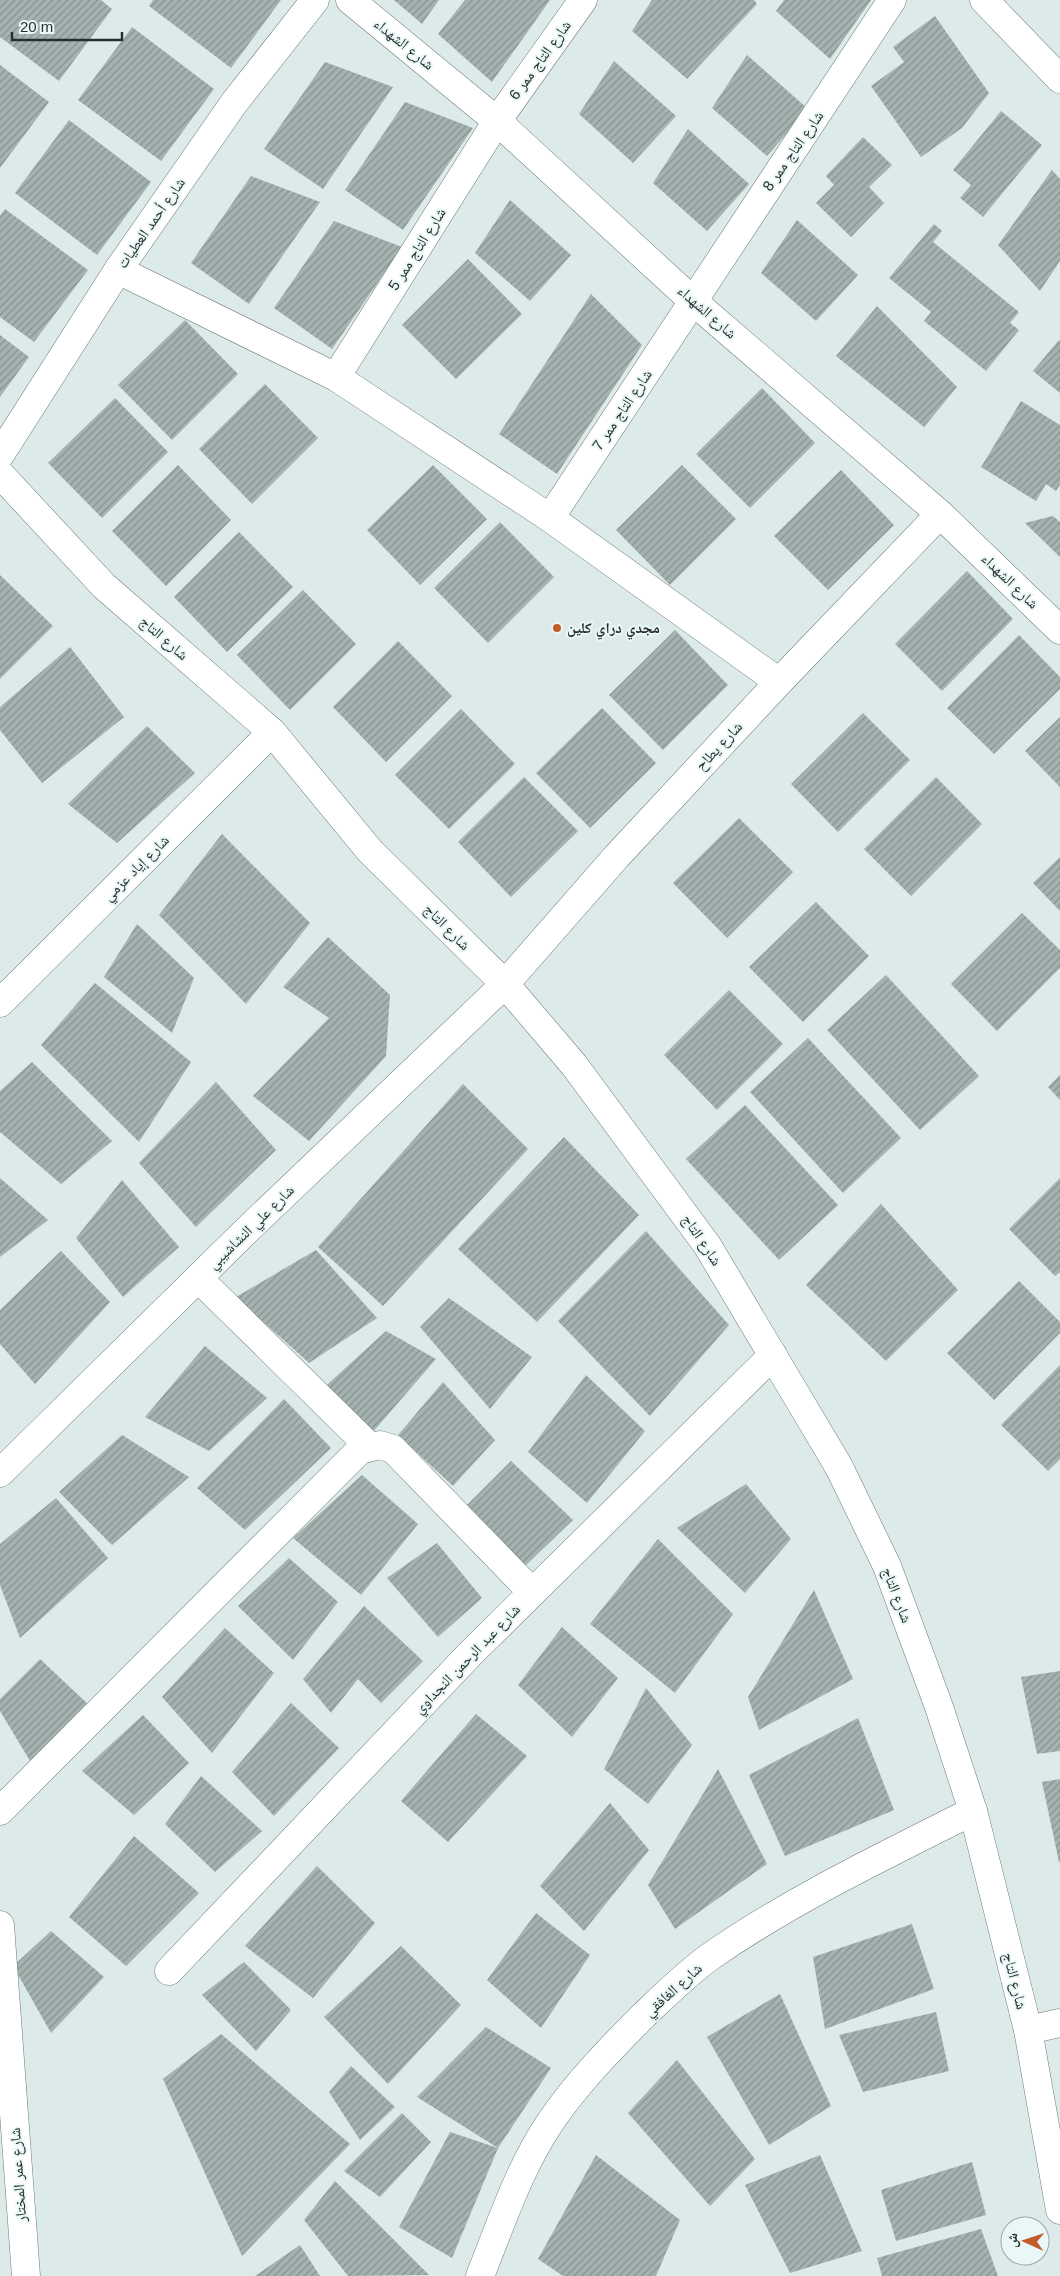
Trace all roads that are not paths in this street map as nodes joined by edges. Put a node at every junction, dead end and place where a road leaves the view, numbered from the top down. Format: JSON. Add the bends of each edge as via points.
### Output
{"nodes":[{"id":1,"x":315,"y":0,"type":"edge"},
{"id":2,"x":350,"y":0,"type":"edge"},
{"id":3,"x":583,"y":0,"type":"edge"},
{"id":4,"x":892,"y":0,"type":"edge"},
{"id":5,"x":984,"y":0,"type":"edge"},
{"id":6,"x":1060,"y":79,"type":"edge"},
{"id":7,"x":497,"y":120,"type":"junction"},
{"id":8,"x":118,"y":270,"type":"junction"},
{"id":9,"x":694,"y":302,"type":"junction"},
{"id":10,"x":336,"y":377,"type":"junction"},
{"id":11,"x":0,"y":455,"type":"edge"},
{"id":12,"x":0,"y":474,"type":"edge"},
{"id":13,"x":940,"y":514,"type":"junction"},
{"id":14,"x":550,"y":518,"type":"junction"},
{"id":15,"x":1060,"y":630,"type":"edge"},
{"id":16,"x":779,"y":682,"type":"junction"},
{"id":17,"x":272,"y":732,"type":"junction"},
{"id":18,"x":505,"y":984,"type":"junction"},
{"id":19,"x":0,"y":1004,"type":"edge"},
{"id":20,"x":198,"y":1278,"type":"junction"},
{"id":21,"x":773,"y":1355,"type":"junction"},
{"id":22,"x":370,"y":1447,"type":"junction"},
{"id":23,"x":0,"y":1473,"type":"edge"},
{"id":24,"x":532,"y":1592,"type":"junction"},
{"id":25,"x":0,"y":1811,"type":"edge"},
{"id":26,"x":973,"y":1811,"type":"junction"},
{"id":27,"x":0,"y":1924,"type":"edge"},
{"id":28,"x":169,"y":1971,"type":"dead end"},
{"id":29,"x":1060,"y":2024,"type":"edge"},
{"id":30,"x":1028,"y":2030,"type":"junction"},
{"id":31,"x":1060,"y":2210,"type":"edge"},
{"id":32,"x":26,"y":2276,"type":"edge"},
{"id":33,"x":480,"y":2276,"type":"edge"}],
"edges":[{"from":1,"to":8,"type":"street","name":"شارع أحمد العطيات","via":[[234,103]]},
{"from":2,"to":7,"type":"street","name":"شارع الشهداء"},
{"from":3,"to":7,"type":"street","name":"شارع التاج ممر 6"},
{"from":4,"to":9,"type":"street","name":"شارع التاج ممر 8"},
{"from":5,"to":6,"type":"street"},
{"from":7,"to":9,"type":"street","name":"شارع الشهداء"},
{"from":7,"to":10,"type":"street","name":"شارع التاج ممر 5"},
{"from":8,"to":10,"type":"street"},
{"from":8,"to":11,"type":"street","name":"شارع أحمد العطيات"},
{"from":9,"to":13,"type":"street","name":"شارع الشهداء"},
{"from":9,"to":14,"type":"street","name":"شارع التاج ممر 7"},
{"from":10,"to":14,"type":"street"},
{"from":12,"to":17,"type":"street","name":"شارع التاج","via":[[104,586]]},
{"from":13,"to":15,"type":"street","name":"شارع الشهداء"},
{"from":13,"to":16,"type":"street","name":"شارع يطاح"},
{"from":14,"to":16,"type":"street"},
{"from":16,"to":18,"type":"street","name":"شارع يطاح","via":[[617,856]]},
{"from":17,"to":18,"type":"street","name":"شارع التاج","via":[[370,851]]},
{"from":17,"to":19,"type":"street","name":"شارع إياد عزمي"},
{"from":18,"to":20,"type":"street","name":"شارع علي النشاشيبي"},
{"from":18,"to":21,"type":"street","name":"شارع التاج","via":[[574,1065],[701,1237]]},
{"from":20,"to":22,"type":"street"},
{"from":20,"to":23,"type":"street","name":"شارع علي النشاشيبي"},
{"from":21,"to":24,"type":"street","name":"شارع عبد الرحمن النجداوي"},
{"from":21,"to":26,"type":"street","name":"شارع التاج","via":[[839,1467],[886,1566],[939,1707]]},
{"from":22,"to":24,"type":"street","via":[[380,1445],[393,1449]]},
{"from":22,"to":25,"type":"street","via":[[360,1450],[344,1464]]},
{"from":24,"to":28,"type":"street","name":"شارع عبد الرحمن النجداوي"},
{"from":26,"to":30,"type":"street","name":"شارع التاج"},
{"from":26,"to":33,"type":"street","name":"شارع الغافقي","via":[[759,1925],[710,1957],[668,1992],[603,2055],[550,2122],[519,2179]]},
{"from":27,"to":32,"type":"street","name":"شارع عمر المختار"},
{"from":29,"to":30,"type":"street"},
{"from":30,"to":31,"type":"street","name":"شارع التاج"}]}
